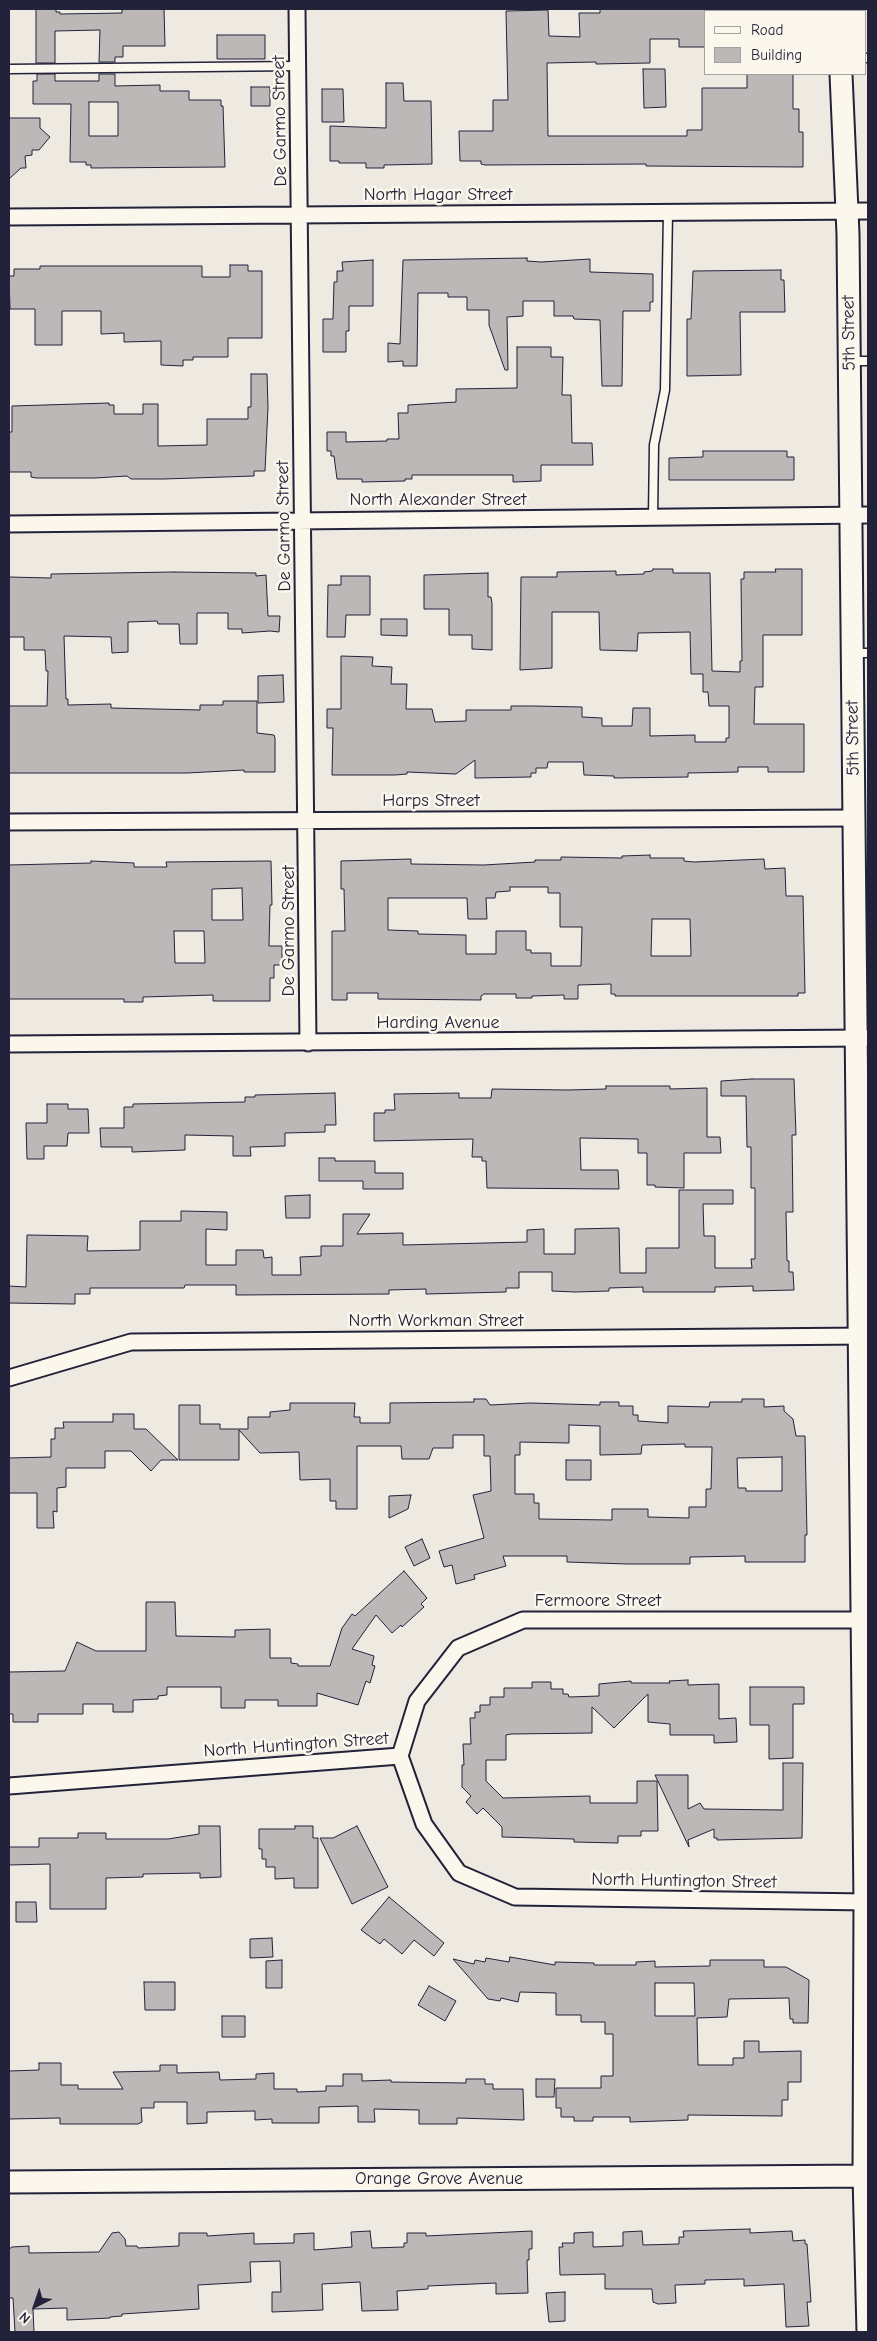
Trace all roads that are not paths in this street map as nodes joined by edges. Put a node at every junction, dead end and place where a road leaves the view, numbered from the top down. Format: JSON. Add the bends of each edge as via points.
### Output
{"nodes":[{"id":1,"x":297,"y":9,"type":"edge"},
{"id":2,"x":298,"y":66,"type":"junction"},
{"id":3,"x":9,"y":69,"type":"edge"},
{"id":4,"x":841,"y":75,"type":"edge"},
{"id":5,"x":847,"y":211,"type":"junction"},
{"id":6,"x":868,"y":211,"type":"edge"},
{"id":7,"x":668,"y":212,"type":"junction"},
{"id":8,"x":299,"y":215,"type":"junction"},
{"id":9,"x":9,"y":217,"type":"edge"},
{"id":10,"x":859,"y":361,"type":"edge"},
{"id":11,"x":859,"y":515,"type":"edge"},
{"id":12,"x":653,"y":517,"type":"junction"},
{"id":13,"x":302,"y":519,"type":"junction"},
{"id":14,"x":9,"y":524,"type":"edge"},
{"id":15,"x":860,"y":653,"type":"edge"},
{"id":16,"x":861,"y":777,"type":"edge"},
{"id":17,"x":854,"y":818,"type":"junction"},
{"id":18,"x":307,"y":820,"type":"junction"},
{"id":19,"x":9,"y":822,"type":"edge"},
{"id":20,"x":862,"y":1039,"type":"edge"},
{"id":21,"x":308,"y":1043,"type":"junction"},
{"id":22,"x":9,"y":1044,"type":"edge"},
{"id":23,"x":864,"y":1336,"type":"edge"},
{"id":24,"x":9,"y":1378,"type":"edge"},
{"id":25,"x":865,"y":1620,"type":"edge"},
{"id":26,"x":400,"y":1756,"type":"junction"},
{"id":27,"x":9,"y":1786,"type":"edge"},
{"id":28,"x":867,"y":1902,"type":"edge"},
{"id":29,"x":866,"y":2176,"type":"edge"},
{"id":30,"x":9,"y":2182,"type":"edge"},
{"id":31,"x":868,"y":2332,"type":"edge"}],
"edges":[{"from":1,"to":2,"type":"street","name":"De Garmo Street"},
{"from":2,"to":3,"type":"lane"},
{"from":2,"to":8,"type":"street","name":"De Garmo Street"},
{"from":4,"to":5,"type":"street","name":"5th Street"},
{"from":5,"to":6,"type":"street","name":"North Hagar Street"},
{"from":5,"to":7,"type":"street","name":"North Hagar Street"},
{"from":5,"to":10,"type":"street","name":"5th Street"},
{"from":7,"to":8,"type":"street","name":"North Hagar Street"},
{"from":7,"to":12,"type":"lane","via":[[665,390],[654,445]]},
{"from":8,"to":9,"type":"street","name":"North Hagar Street"},
{"from":8,"to":13,"type":"street","name":"De Garmo Street"},
{"from":10,"to":11,"type":"street","name":"5th Street"},
{"from":11,"to":12,"type":"street","name":"North Alexander Street"},
{"from":11,"to":15,"type":"street","name":"5th Street"},
{"from":12,"to":13,"type":"street","name":"North Alexander Street"},
{"from":13,"to":14,"type":"street","name":"North Alexander Street"},
{"from":13,"to":18,"type":"street","name":"De Garmo Street"},
{"from":15,"to":16,"type":"street","name":"5th Street"},
{"from":16,"to":17,"type":"street","name":"5th Street"},
{"from":17,"to":18,"type":"street","name":"Harps Street"},
{"from":17,"to":20,"type":"street","name":"5th Street"},
{"from":18,"to":19,"type":"street","name":"Harps Street"},
{"from":18,"to":21,"type":"street","name":"De Garmo Street"},
{"from":20,"to":21,"type":"street","name":"Harding Avenue"},
{"from":20,"to":23,"type":"street","name":"5th Street"},
{"from":21,"to":22,"type":"street","name":"Harding Avenue"},
{"from":23,"to":24,"type":"street","name":"North Workman Street","via":[[131,1342]]},
{"from":23,"to":25,"type":"street","name":"5th Street"},
{"from":25,"to":26,"type":"street","name":"Fermoore Street","via":[[523,1620],[458,1648],[417,1701]]},
{"from":25,"to":28,"type":"street","name":"5th Street"},
{"from":26,"to":27,"type":"street","name":"North Huntington Street"},
{"from":26,"to":28,"type":"street","name":"North Huntington Street","via":[[424,1824],[458,1873],[514,1898]]},
{"from":28,"to":29,"type":"street","name":"5th Street"},
{"from":29,"to":30,"type":"street","name":"Orange Grove Avenue"},
{"from":29,"to":31,"type":"street","name":"5th Street"}]}
